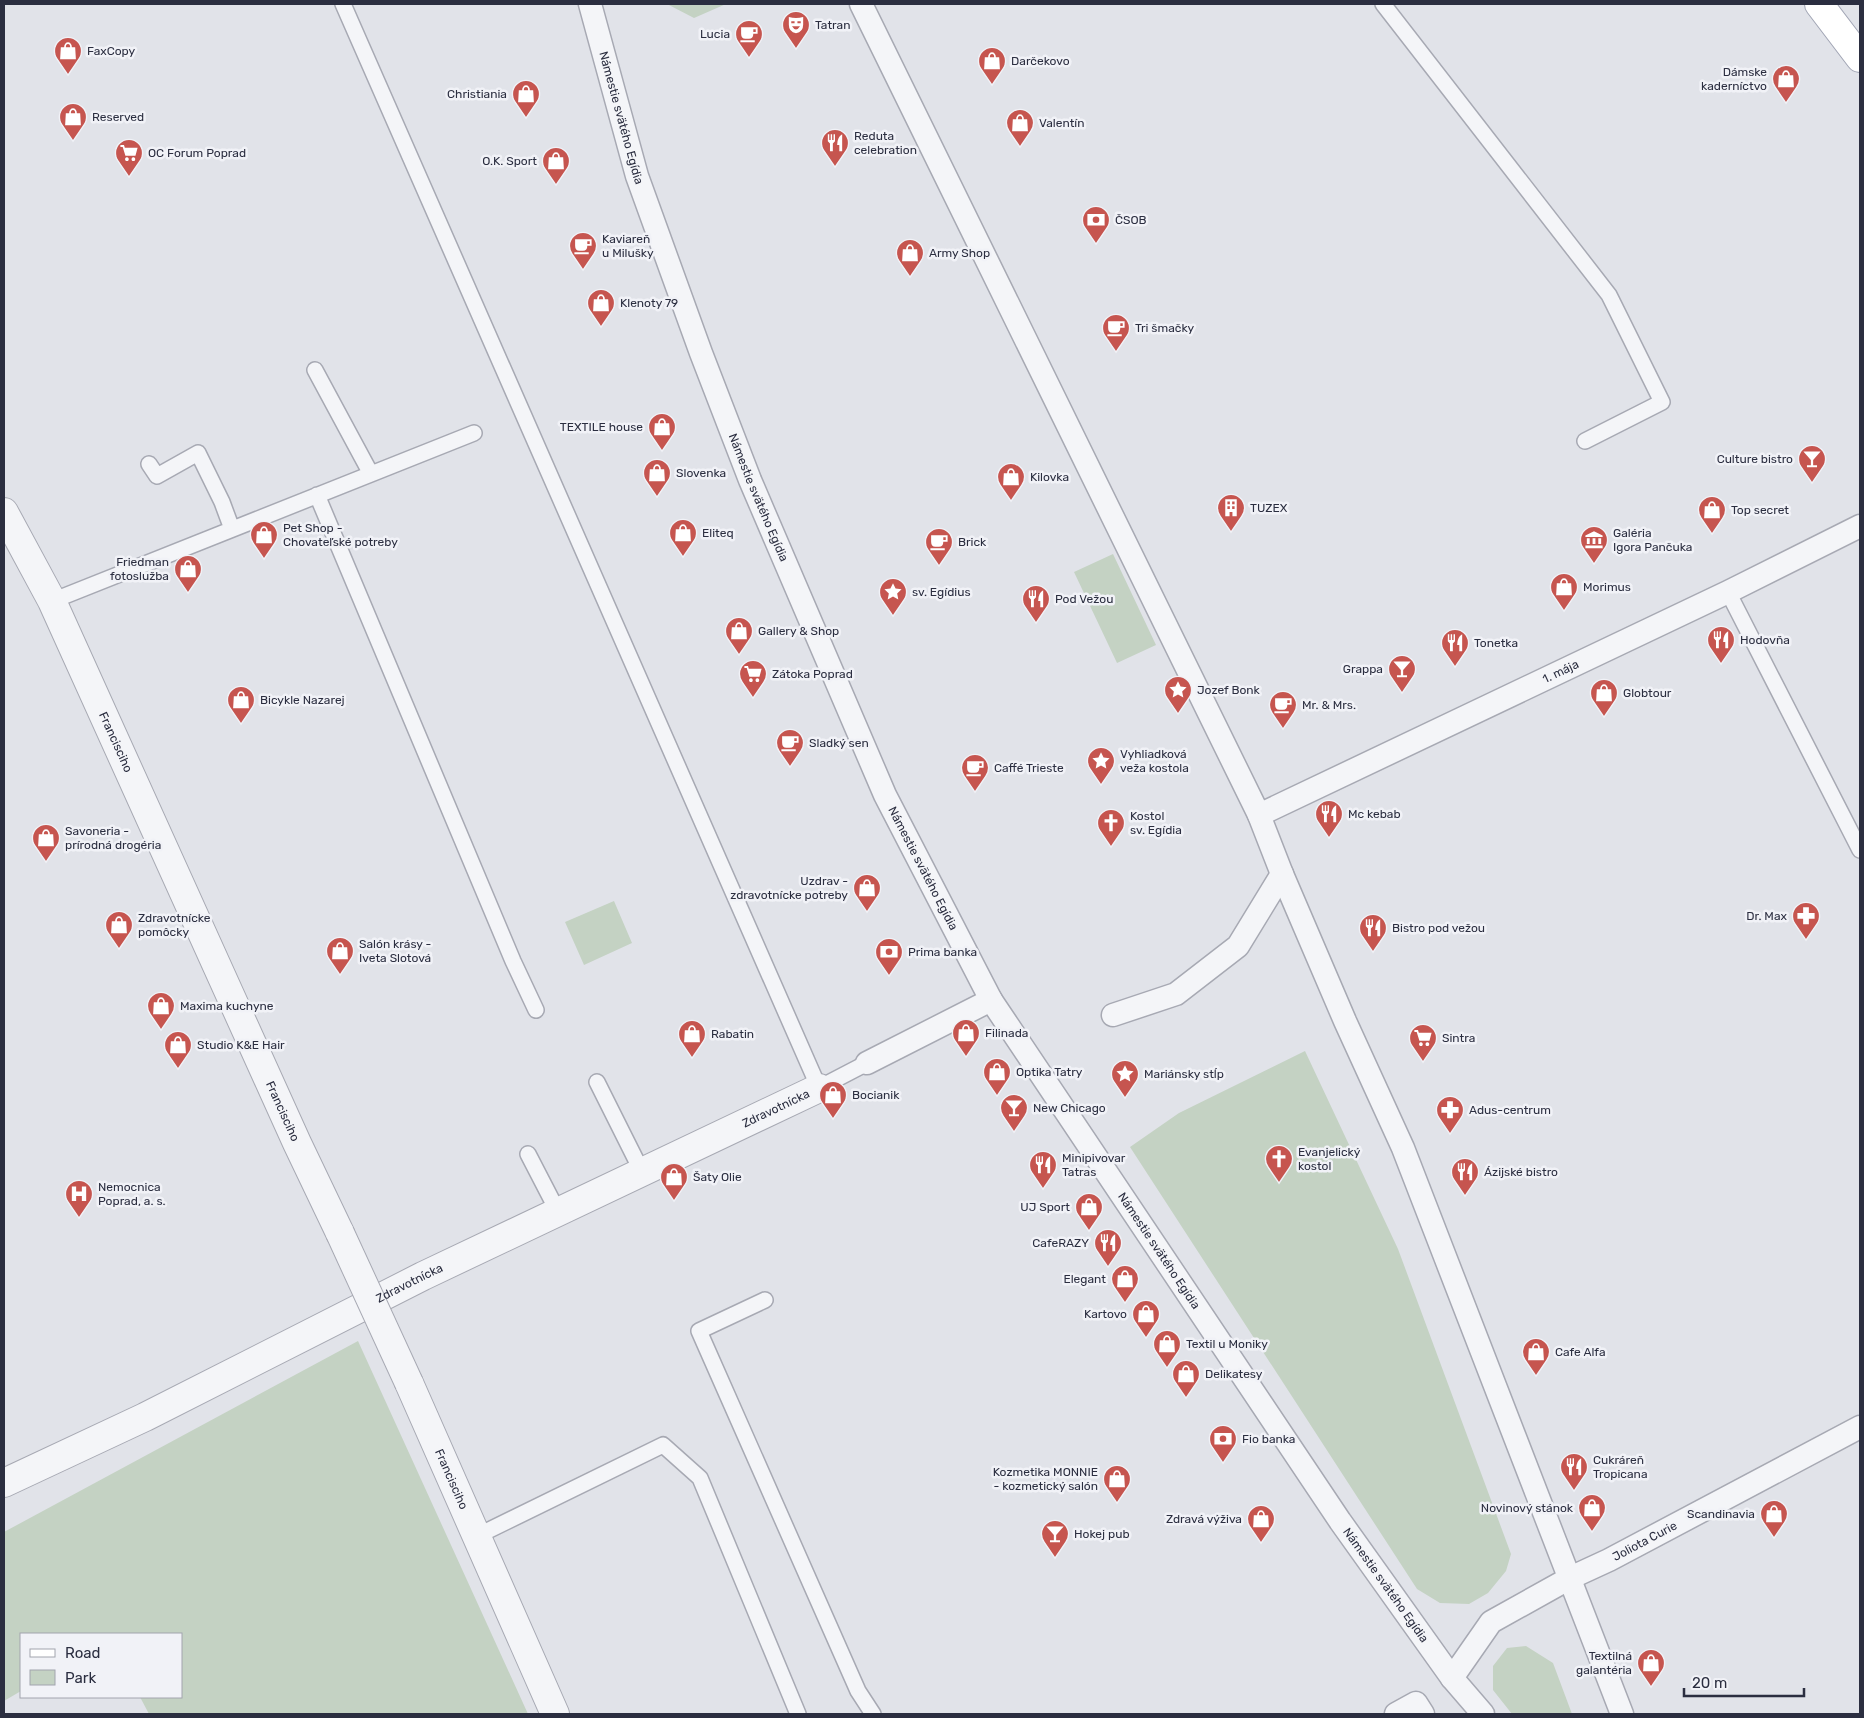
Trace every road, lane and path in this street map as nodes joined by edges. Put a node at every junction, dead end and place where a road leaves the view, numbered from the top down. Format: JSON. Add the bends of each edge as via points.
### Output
{"nodes":[{"id":1,"x":343,"y":4,"type":"edge"},
{"id":2,"x":590,"y":4,"type":"edge"},
{"id":3,"x":861,"y":4,"type":"edge"},
{"id":4,"x":1383,"y":4,"type":"edge"},
{"id":5,"x":1819,"y":4,"type":"edge"},
{"id":6,"x":1860,"y":58,"type":"edge"},
{"id":7,"x":315,"y":370,"type":"dead end"},
{"id":8,"x":474,"y":433,"type":"dead end"},
{"id":9,"x":1585,"y":441,"type":"dead end"},
{"id":10,"x":149,"y":464,"type":"dead end"},
{"id":11,"x":371,"y":474,"type":"junction"},
{"id":12,"x":317,"y":495,"type":"junction"},
{"id":13,"x":4,"y":512,"type":"edge"},
{"id":14,"x":1860,"y":526,"type":"edge"},
{"id":15,"x":232,"y":529,"type":"junction"},
{"id":16,"x":1728,"y":592,"type":"junction"},
{"id":17,"x":52,"y":601,"type":"junction"},
{"id":18,"x":1259,"y":815,"type":"junction"},
{"id":19,"x":1860,"y":850,"type":"edge"},
{"id":20,"x":1282,"y":874,"type":"junction"},
{"id":21,"x":991,"y":1000,"type":"junction"},
{"id":22,"x":536,"y":1010,"type":"dead end"},
{"id":23,"x":1113,"y":1015,"type":"dead end"},
{"id":24,"x":867,"y":1063,"type":"joint"},
{"id":25,"x":597,"y":1082,"type":"dead end"},
{"id":26,"x":819,"y":1088,"type":"junction"},
{"id":27,"x":528,"y":1154,"type":"dead end"},
{"id":28,"x":642,"y":1172,"type":"junction"},
{"id":29,"x":558,"y":1212,"type":"junction"},
{"id":30,"x":766,"y":1300,"type":"dead end"},
{"id":31,"x":1860,"y":1427,"type":"edge"},
{"id":32,"x":4,"y":1483,"type":"edge"},
{"id":33,"x":477,"y":1536,"type":"junction"},
{"id":34,"x":1570,"y":1578,"type":"junction"},
{"id":35,"x":1452,"y":1678,"type":"junction"},
{"id":36,"x":1420,"y":1709,"type":"edge"},
{"id":37,"x":555,"y":1714,"type":"edge"},
{"id":38,"x":798,"y":1714,"type":"edge"},
{"id":39,"x":873,"y":1714,"type":"edge"},
{"id":40,"x":1396,"y":1714,"type":"edge"},
{"id":41,"x":1484,"y":1714,"type":"edge"},
{"id":42,"x":1622,"y":1714,"type":"edge"}],
"edges":[{"from":1,"to":26,"type":"lane"},
{"from":2,"to":21,"type":"street","name":"Námestie svätého Egídia","via":[[637,176],[750,480],[885,795]]},
{"from":3,"to":18,"type":"street"},
{"from":4,"to":9,"type":"lane","via":[[1609,295],[1662,402]]},
{"from":5,"to":6,"type":"main road"},
{"from":7,"to":11,"type":"lane"},
{"from":8,"to":11,"type":"lane"},
{"from":10,"to":15,"type":"lane","via":[[156,476],[198,453]]},
{"from":11,"to":12,"type":"lane"},
{"from":12,"to":15,"type":"lane"},
{"from":12,"to":22,"type":"lane"},
{"from":13,"to":17,"type":"street","name":"Francisciho"},
{"from":14,"to":16,"type":"street","name":"1. mája"},
{"from":15,"to":17,"type":"lane"},
{"from":16,"to":18,"type":"street","name":"1. mája"},
{"from":16,"to":19,"type":"lane"},
{"from":17,"to":33,"type":"street","name":"Francisciho","bridge":true},
{"from":18,"to":20,"type":"street"},
{"from":20,"to":23,"type":"street","via":[[1238,946],[1176,994]]},
{"from":20,"to":34,"type":"street","via":[[1403,1148]]},
{"from":21,"to":24,"type":"street"},
{"from":21,"to":35,"type":"street","name":"Námestie svätého Egídia","via":[[1340,1521]]},
{"from":24,"to":26,"type":"lane"},
{"from":25,"to":28,"type":"lane"},
{"from":26,"to":28,"type":"street","name":"Zdravotnícka"},
{"from":27,"to":29,"type":"lane"},
{"from":28,"to":29,"type":"street","name":"Zdravotnícka"},
{"from":29,"to":32,"type":"street","name":"Zdravotnícka","via":[[423,1276],[145,1417]]},
{"from":30,"to":39,"type":"lane","via":[[699,1331],[858,1691]]},
{"from":31,"to":34,"type":"street","name":"Joliota Curie"},
{"from":33,"to":37,"type":"street","name":"Francisciho"},
{"from":33,"to":38,"type":"lane","via":[[663,1445],[700,1478]]},
{"from":34,"to":35,"type":"street","name":"Joliota Curie","via":[[1491,1622]]},
{"from":34,"to":42,"type":"street"},
{"from":35,"to":41,"type":"street","name":"Námestie svätého Egídia"},
{"from":36,"to":40,"type":"street"}]}
